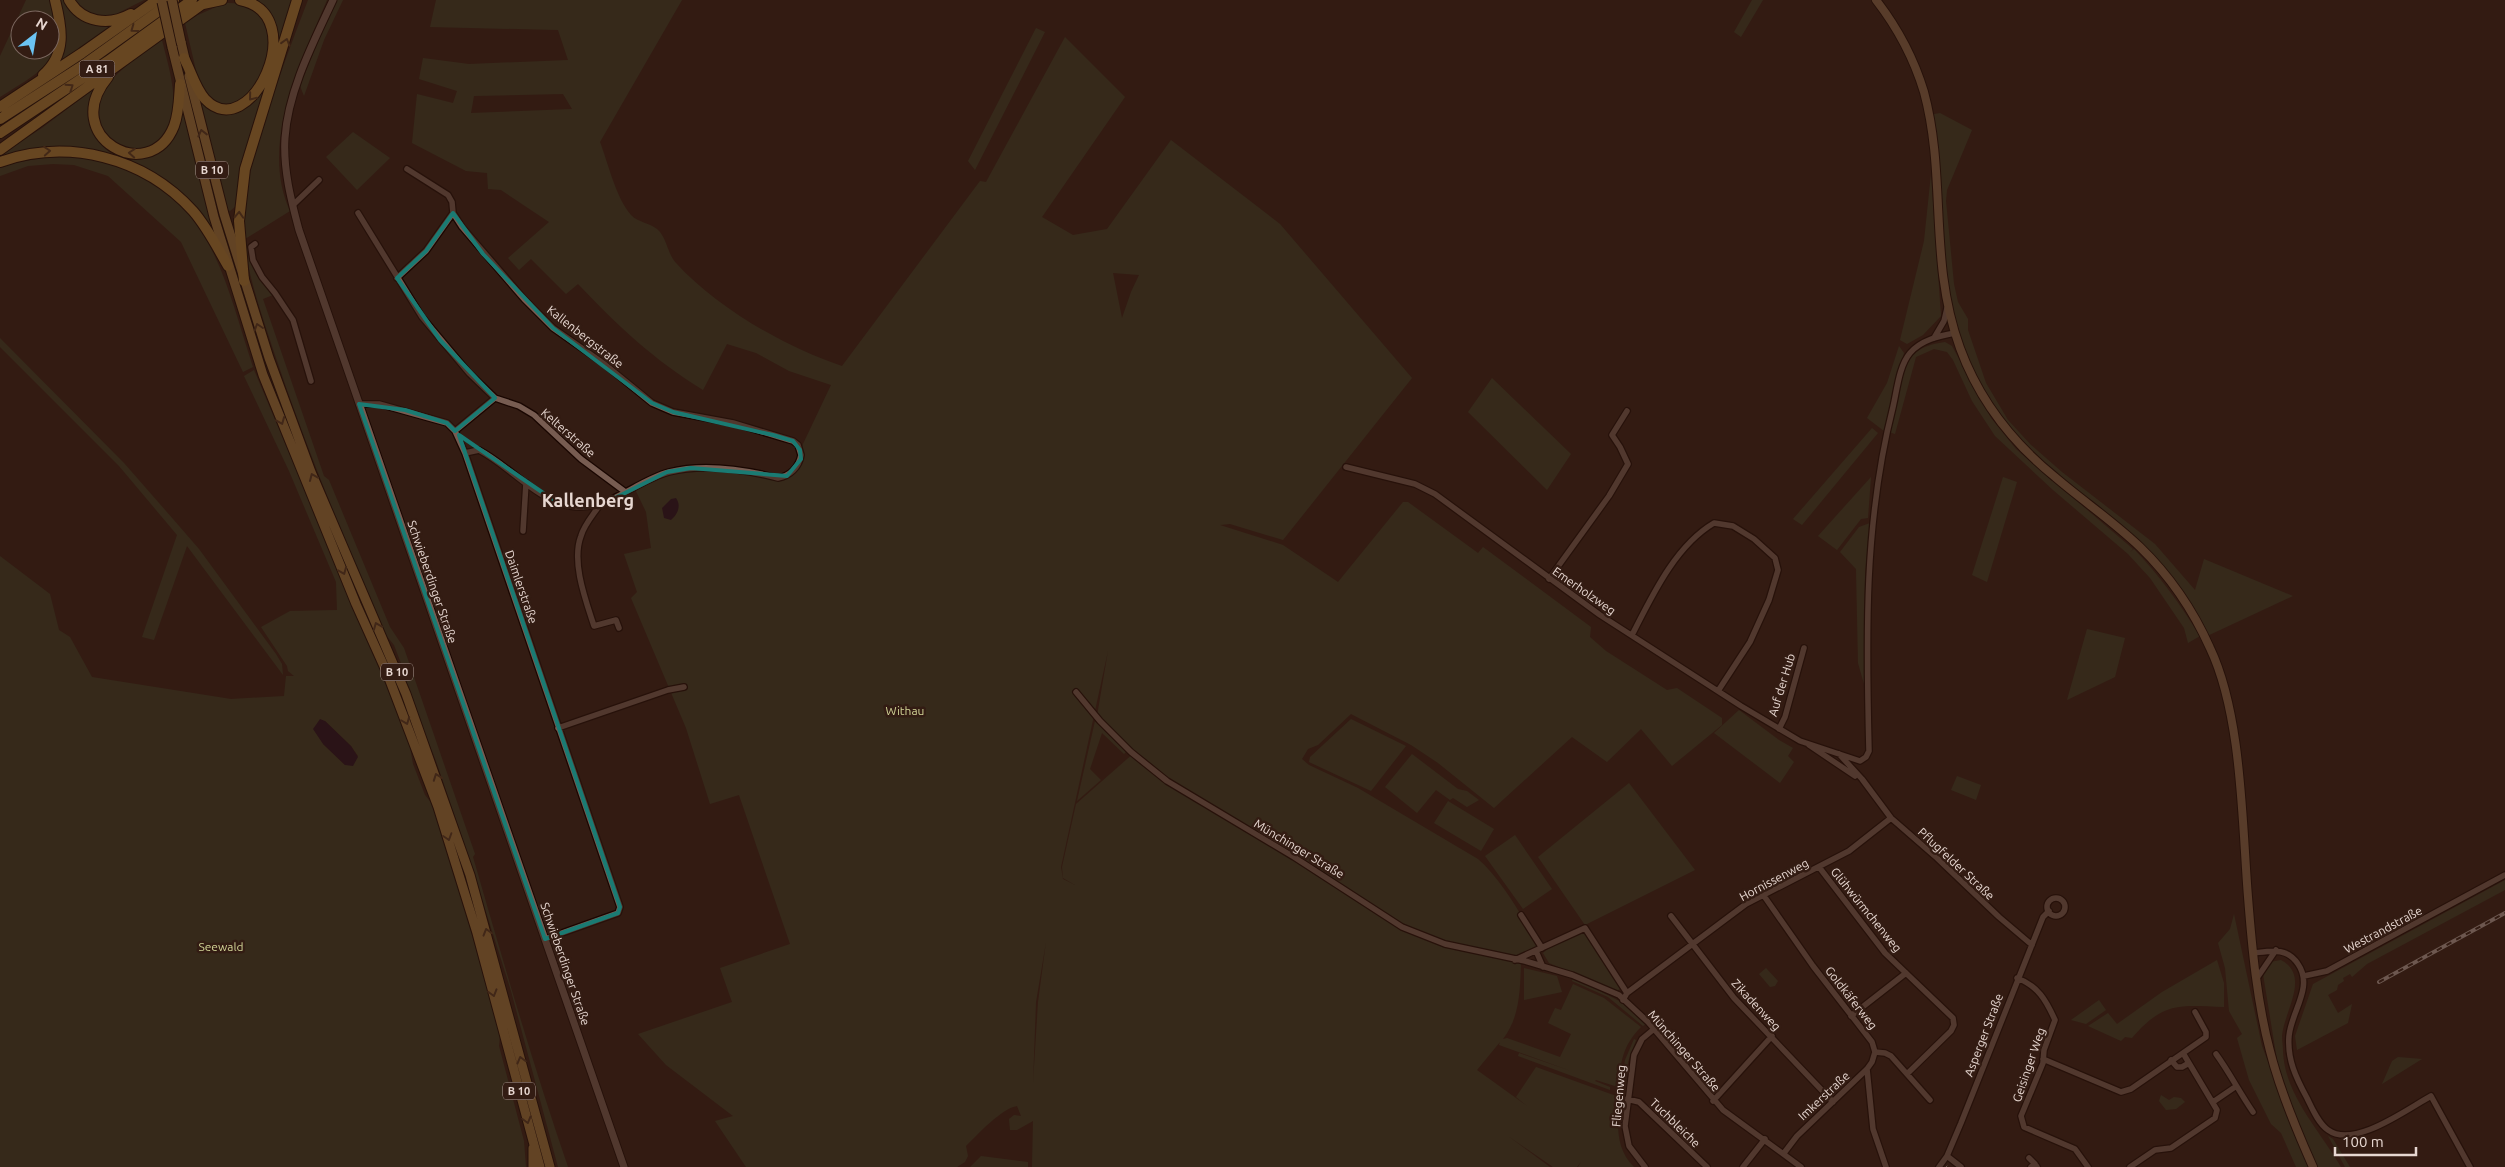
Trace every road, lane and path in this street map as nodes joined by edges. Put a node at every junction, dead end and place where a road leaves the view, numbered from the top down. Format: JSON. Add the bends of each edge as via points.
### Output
{"nodes":[{"id":1,"x":55,"y":0,"type":"edge"},
{"id":2,"x":69,"y":0,"type":"edge"},
{"id":3,"x":151,"y":0,"type":"edge"},
{"id":4,"x":164,"y":0,"type":"edge"},
{"id":5,"x":192,"y":0,"type":"edge"},
{"id":6,"x":222,"y":0,"type":"edge"},
{"id":7,"x":240,"y":0,"type":"edge"},
{"id":8,"x":297,"y":0,"type":"edge"},
{"id":9,"x":332,"y":0,"type":"edge"},
{"id":10,"x":1876,"y":0,"type":"edge"},
{"id":11,"x":206,"y":2,"type":"edge"},
{"id":12,"x":184,"y":58,"type":"junction"},
{"id":13,"x":119,"y":65,"type":"junction"},
{"id":14,"x":180,"y":84,"type":"junction"},
{"id":15,"x":29,"y":89,"type":"junction"},
{"id":16,"x":0,"y":107,"type":"edge"},
{"id":17,"x":0,"y":119,"type":"edge"},
{"id":18,"x":0,"y":133,"type":"edge"},
{"id":19,"x":0,"y":150,"type":"edge"},
{"id":20,"x":0,"y":162,"type":"edge"},
{"id":21,"x":406,"y":169,"type":"dead end"},
{"id":22,"x":319,"y":180,"type":"dead end"},
{"id":23,"x":293,"y":205,"type":"junction"},
{"id":24,"x":358,"y":212,"type":"dead end"},
{"id":25,"x":453,"y":213,"type":"junction"},
{"id":26,"x":255,"y":244,"type":"dead end"},
{"id":27,"x":228,"y":266,"type":"junction"},
{"id":28,"x":397,"y":278,"type":"junction"},
{"id":29,"x":244,"y":281,"type":"junction"},
{"id":30,"x":1947,"y":308,"type":"junction"},
{"id":31,"x":1955,"y":333,"type":"junction"},
{"id":32,"x":1934,"y":338,"type":"junction"},
{"id":33,"x":311,"y":381,"type":"dead end"},
{"id":34,"x":495,"y":398,"type":"junction"},
{"id":35,"x":359,"y":404,"type":"junction"},
{"id":36,"x":1627,"y":411,"type":"dead end"},
{"id":37,"x":455,"y":431,"type":"junction"},
{"id":38,"x":465,"y":453,"type":"junction"},
{"id":39,"x":1346,"y":467,"type":"dead end"},
{"id":40,"x":526,"y":483,"type":"junction"},
{"id":41,"x":624,"y":491,"type":"junction"},
{"id":42,"x":599,"y":506,"type":"junction"},
{"id":43,"x":523,"y":531,"type":"dead end"},
{"id":44,"x":1549,"y":579,"type":"junction"},
{"id":45,"x":619,"y":628,"type":"dead end"},
{"id":46,"x":1632,"y":635,"type":"junction"},
{"id":47,"x":1804,"y":648,"type":"dead end"},
{"id":48,"x":684,"y":687,"type":"dead end"},
{"id":49,"x":1718,"y":691,"type":"junction"},
{"id":50,"x":1076,"y":692,"type":"dead end"},
{"id":51,"x":558,"y":728,"type":"junction"},
{"id":52,"x":1779,"y":728,"type":"junction"},
{"id":53,"x":1808,"y":744,"type":"junction"},
{"id":54,"x":1838,"y":753,"type":"junction"},
{"id":55,"x":1868,"y":786,"type":"junction"},
{"id":56,"x":1872,"y":793,"type":"joint"},
{"id":57,"x":1891,"y":818,"type":"junction"},
{"id":58,"x":1819,"y":868,"type":"junction"},
{"id":59,"x":2505,"y":875,"type":"edge"},
{"id":60,"x":1764,"y":896,"type":"junction"},
{"id":61,"x":2049,"y":911,"type":"dead end"},
{"id":62,"x":1521,"y":915,"type":"dead end"},
{"id":63,"x":1671,"y":916,"type":"dead end"},
{"id":64,"x":545,"y":938,"type":"junction"},
{"id":65,"x":1692,"y":943,"type":"junction"},
{"id":66,"x":2032,"y":945,"type":"junction"},
{"id":67,"x":1542,"y":948,"type":"junction"},
{"id":68,"x":1536,"y":950,"type":"junction"},
{"id":69,"x":2276,"y":950,"type":"junction"},
{"id":70,"x":2254,"y":953,"type":"junction"},
{"id":71,"x":1515,"y":960,"type":"junction"},
{"id":72,"x":1543,"y":967,"type":"junction"},
{"id":73,"x":1906,"y":973,"type":"junction"},
{"id":74,"x":2304,"y":976,"type":"junction"},
{"id":75,"x":2017,"y":978,"type":"junction"},
{"id":76,"x":2257,"y":978,"type":"junction"},
{"id":77,"x":1627,"y":993,"type":"junction"},
{"id":78,"x":1623,"y":1000,"type":"junction"},
{"id":79,"x":2195,"y":1012,"type":"dead end"},
{"id":80,"x":1851,"y":1016,"type":"junction"},
{"id":81,"x":1654,"y":1029,"type":"junction"},
{"id":82,"x":1772,"y":1036,"type":"junction"},
{"id":83,"x":1875,"y":1052,"type":"junction"},
{"id":84,"x":2183,"y":1053,"type":"junction"},
{"id":85,"x":2216,"y":1054,"type":"dead end"},
{"id":86,"x":2043,"y":1059,"type":"junction"},
{"id":87,"x":2171,"y":1060,"type":"junction"},
{"id":88,"x":2189,"y":1063,"type":"junction"},
{"id":89,"x":1867,"y":1070,"type":"junction"},
{"id":90,"x":1908,"y":1073,"type":"junction"},
{"id":91,"x":2235,"y":1087,"type":"junction"},
{"id":92,"x":1627,"y":1099,"type":"junction"},
{"id":93,"x":1930,"y":1100,"type":"dead end"},
{"id":94,"x":1713,"y":1101,"type":"junction"},
{"id":95,"x":1833,"y":1102,"type":"junction"},
{"id":96,"x":2213,"y":1102,"type":"junction"},
{"id":97,"x":2253,"y":1112,"type":"dead end"},
{"id":98,"x":539,"y":1124,"type":"junction"},
{"id":99,"x":1765,"y":1139,"type":"junction"},
{"id":100,"x":533,"y":1143,"type":"junction"},
{"id":101,"x":1784,"y":1153,"type":"junction"},
{"id":102,"x":1946,"y":1156,"type":"junction"},
{"id":103,"x":2030,"y":1158,"type":"dead end"},
{"id":104,"x":2034,"y":1166,"type":"edge"},
{"id":105,"x":533,"y":1167,"type":"edge"},
{"id":106,"x":540,"y":1167,"type":"edge"},
{"id":107,"x":550,"y":1167,"type":"edge"},
{"id":108,"x":556,"y":1167,"type":"edge"},
{"id":109,"x":624,"y":1167,"type":"edge"},
{"id":110,"x":1645,"y":1167,"type":"edge"},
{"id":111,"x":1707,"y":1167,"type":"edge"},
{"id":112,"x":1743,"y":1167,"type":"edge"},
{"id":113,"x":1800,"y":1167,"type":"edge"},
{"id":114,"x":1886,"y":1167,"type":"edge"},
{"id":115,"x":1939,"y":1167,"type":"edge"},
{"id":116,"x":1962,"y":1167,"type":"edge"},
{"id":117,"x":2088,"y":1167,"type":"edge"},
{"id":118,"x":2130,"y":1167,"type":"edge"},
{"id":119,"x":2312,"y":1167,"type":"edge"},
{"id":120,"x":2470,"y":1167,"type":"edge"}],
"edges":[{"from":1,"to":15,"type":"highway","via":[[62,29],[59,52],[49,69]]},
{"from":2,"to":3,"type":"highway","via":[[79,13],[104,21],[124,17]]},
{"from":4,"to":12,"type":"highway","number":"B 10","bridge":true},
{"from":4,"to":14,"type":"highway","number":"B 10","bridge":true},
{"from":4,"to":15,"type":"highway"},
{"from":4,"to":17,"type":"highway","number":"A 81","one_way":true,"via":[[82,66]]},
{"from":18,"to":5,"type":"highway","number":"A 81","one_way":true},
{"from":6,"to":11,"type":"highway"},
{"from":7,"to":12,"type":"highway","one_way":true,"via":[[261,11],[270,24],[274,39],[270,62],[253,98],[240,107],[230,109],[212,104],[199,92]]},
{"from":29,"to":8,"type":"highway","one_way":true,"via":[[238,228],[244,178]]},
{"from":9,"to":23,"type":"street","name":"Schwieberdinger Straße","via":[[289,110],[285,159]]},
{"from":10,"to":30,"type":"main road","via":[[1893,22],[1924,91],[1933,143],[1938,243]]},
{"from":11,"to":13,"type":"highway"},
{"from":29,"to":12,"type":"highway","number":"B 10","one_way":true,"via":[[210,166]]},
{"from":14,"to":13,"type":"highway","one_way":true,"via":[[174,128],[163,143],[137,154],[119,151],[103,140],[93,118],[99,90]]},
{"from":13,"to":19,"type":"highway"},
{"from":14,"to":27,"type":"highway","number":"B 10"},
{"from":15,"to":16,"type":"highway"},
{"from":20,"to":27,"type":"highway","one_way":true,"via":[[32,153],[69,151],[91,153],[131,166],[166,186],[194,212]]},
{"from":21,"to":25,"type":"street","name":"Kallenbergstraße","via":[[448,195]]},
{"from":22,"to":23,"type":"street"},
{"from":23,"to":35,"type":"street","name":"Schwieberdinger Straße"},
{"from":24,"to":28,"type":"street","name":"Kelterstraße"},
{"from":25,"to":28,"type":"street","via":[[426,252]]},
{"from":25,"to":41,"type":"street","name":"Kallenbergstraße","via":[[483,254],[553,328],[652,403],[673,412],[733,423],[793,441],[800,450],[800,459],[787,476],[778,478],[717,468],[691,468],[668,472]]},
{"from":26,"to":33,"type":"street","via":[[251,247],[257,270],[292,320]]},
{"from":27,"to":100,"type":"highway","number":"B 10","one_way":true,"via":[[263,375],[387,673],[438,807],[479,942]]},
{"from":28,"to":34,"type":"street","name":"Kelterstraße","via":[[440,340]]},
{"from":98,"to":29,"type":"highway","number":"B 10","one_way":true,"via":[[483,919],[447,805],[395,666],[311,472]]},
{"from":30,"to":31,"type":"main road"},
{"from":30,"to":32,"type":"street"},
{"from":31,"to":32,"type":"street","name":"Emerholzweg"},
{"from":31,"to":70,"type":"main road","via":[[1972,376],[2003,427],[2053,476],[2152,559],[2189,606],[2211,649],[2232,722]]},
{"from":32,"to":54,"type":"street","name":"Emerholzweg","via":[[1918,346],[1906,359],[1881,459],[1868,571],[1869,752],[1860,761]]},
{"from":34,"to":37,"type":"street"},
{"from":34,"to":41,"type":"street","name":"Kelterstraße","via":[[534,415],[581,459]]},
{"from":35,"to":37,"type":"street","via":[[379,404],[405,410],[447,423]]},
{"from":35,"to":64,"type":"street","name":"Schwieberdinger Straße"},
{"from":36,"to":44,"type":"street","via":[[1612,435],[1628,464]]},
{"from":37,"to":38,"type":"street","name":"Daimlerstraße"},
{"from":38,"to":40,"type":"street","via":[[479,450]]},
{"from":38,"to":51,"type":"street","name":"Daimlerstraße"},
{"from":39,"to":44,"type":"street","name":"Emerholzweg","via":[[1415,484],[1434,494]]},
{"from":40,"to":42,"type":"street","via":[[568,505],[580,508]]},
{"from":40,"to":43,"type":"street"},
{"from":41,"to":42,"type":"street"},
{"from":42,"to":45,"type":"street","via":[[579,543],[580,576],[594,626],[616,620]]},
{"from":44,"to":46,"type":"street","name":"Emerholzweg"},
{"from":46,"to":49,"type":"street","name":"Emerholzweg"},
{"from":46,"to":49,"type":"street","via":[[1643,611],[1680,554],[1699,532],[1714,523],[1733,526],[1754,538],[1775,558],[1778,570],[1750,642]]},
{"from":47,"to":52,"type":"street","name":"Auf der Hub"},
{"from":48,"to":51,"type":"street"},
{"from":49,"to":52,"type":"street","name":"Emerholzweg"},
{"from":50,"to":71,"type":"street","name":"Münchinger Straße","via":[[1131,752],[1160,775],[1402,927],[1445,944]]},
{"from":51,"to":64,"type":"street","name":"Daimlerstraße","via":[[620,907],[618,913]]},
{"from":52,"to":53,"type":"street","name":"Emerholzweg"},
{"from":53,"to":54,"type":"street","name":"Emerholzweg"},
{"from":53,"to":55,"type":"street","name":"Emerholzweg"},
{"from":54,"to":55,"type":"street","name":"Emerholzweg"},
{"from":55,"to":56,"type":"street","name":"Emerholzweg"},
{"from":56,"to":57,"type":"street","name":"Pflugfelder Straße"},
{"from":57,"to":58,"type":"street","name":"Hornissenweg","via":[[1849,851]]},
{"from":57,"to":66,"type":"street","name":"Pflugfelder Straße"},
{"from":58,"to":60,"type":"street","name":"Hornissenweg"},
{"from":58,"to":73,"type":"street","name":"Glühwürmchenweg","via":[[1885,953]]},
{"from":59,"to":74,"type":"street","name":"Westrandstraße","via":[[2327,971]]},
{"from":60,"to":65,"type":"street","name":"Hornissenweg","via":[[1746,904]]},
{"from":60,"to":80,"type":"street","name":"Goldkäferweg"},
{"from":61,"to":66,"type":"street","name":"Asperger Straße","via":[[2043,917]]},
{"from":62,"to":67,"type":"street"},
{"from":63,"to":65,"type":"street","name":"Zikadenweg"},
{"from":64,"to":109,"type":"street","name":"Schwieberdinger Straße"},
{"from":65,"to":77,"type":"street","name":"Hornissenweg"},
{"from":65,"to":82,"type":"street","name":"Zikadenweg","via":[[1734,998]]},
{"from":66,"to":75,"type":"street","name":"Asperger Straße"},
{"from":67,"to":68,"type":"street"},
{"from":67,"to":77,"type":"street","via":[[1585,928]]},
{"from":68,"to":71,"type":"street"},
{"from":68,"to":72,"type":"street"},
{"from":69,"to":70,"type":"street"},
{"from":69,"to":74,"type":"street","via":[[2295,959]]},
{"from":69,"to":76,"type":"street"},
{"from":70,"to":76,"type":"main road"},
{"from":71,"to":72,"type":"street","name":"Münchinger Straße"},
{"from":72,"to":78,"type":"street","name":"Münchinger Straße","via":[[1582,978]]},
{"from":73,"to":80,"type":"street"},
{"from":73,"to":90,"type":"street","name":"Glühwürmchenweg","via":[[1950,1014],[1954,1025]]},
{"from":74,"to":120,"type":"street","via":[[2289,1034],[2290,1056],[2299,1083],[2328,1130],[2342,1135],[2360,1134],[2431,1096]]},
{"from":75,"to":86,"type":"street","name":"Geisinger Weg","via":[[2037,988],[2056,1020]]},
{"from":75,"to":102,"type":"street","name":"Asperger Straße"},
{"from":76,"to":119,"type":"main road","via":[[2266,1036],[2278,1078]]},
{"from":77,"to":78,"type":"street","name":"Hornissenweg"},
{"from":78,"to":81,"type":"street","name":"Münchinger Straße"},
{"from":79,"to":84,"type":"street","via":[[2206,1037]]},
{"from":80,"to":83,"type":"street","name":"Goldkäferweg","via":[[1872,1042]]},
{"from":81,"to":92,"type":"street","name":"Fliegenweg","via":[[1642,1039],[1634,1055]]},
{"from":81,"to":94,"type":"street","name":"Münchinger Straße"},
{"from":82,"to":94,"type":"street"},
{"from":82,"to":95,"type":"street","name":"Zikadenweg"},
{"from":83,"to":89,"type":"street","name":"Imkerstraße"},
{"from":83,"to":90,"type":"street","via":[[1885,1052]]},
{"from":84,"to":87,"type":"street"},
{"from":84,"to":88,"type":"street"},
{"from":85,"to":91,"type":"street","via":[[2235,1081]]},
{"from":86,"to":87,"type":"street","via":[[2121,1092],[2131,1089]]},
{"from":86,"to":117,"type":"street","name":"Geisinger Weg","via":[[2021,1116],[2024,1127],[2075,1150]]},
{"from":87,"to":88,"type":"street","via":[[2177,1067]]},
{"from":88,"to":96,"type":"street"},
{"from":89,"to":95,"type":"street","name":"Imkerstraße"},
{"from":89,"to":114,"type":"street","via":[[1873,1129]]},
{"from":90,"to":93,"type":"street"},
{"from":91,"to":96,"type":"street"},
{"from":91,"to":97,"type":"street"},
{"from":92,"to":110,"type":"street","name":"Fliegenweg","via":[[1626,1137]]},
{"from":92,"to":111,"type":"street","name":"Tuchbleiche","via":[[1639,1102]]},
{"from":94,"to":99,"type":"street","name":"Münchinger Straße"},
{"from":95,"to":101,"type":"street","name":"Imkerstraße"},
{"from":96,"to":118,"type":"street","via":[[2217,1110],[2209,1122],[2171,1148],[2155,1150]]},
{"from":98,"to":107,"type":"highway","number":"B 10"},
{"from":98,"to":108,"type":"highway","number":"B 10"},
{"from":99,"to":101,"type":"street","name":"Münchinger Straße"},
{"from":99,"to":112,"type":"street"},
{"from":100,"to":105,"type":"highway","number":"B 10"},
{"from":100,"to":106,"type":"highway","number":"B 10"},
{"from":101,"to":113,"type":"street","name":"Münchinger Straße"},
{"from":102,"to":115,"type":"street","name":"Asperger Straße"},
{"from":102,"to":116,"type":"street"},
{"from":103,"to":104,"type":"street"}]}
